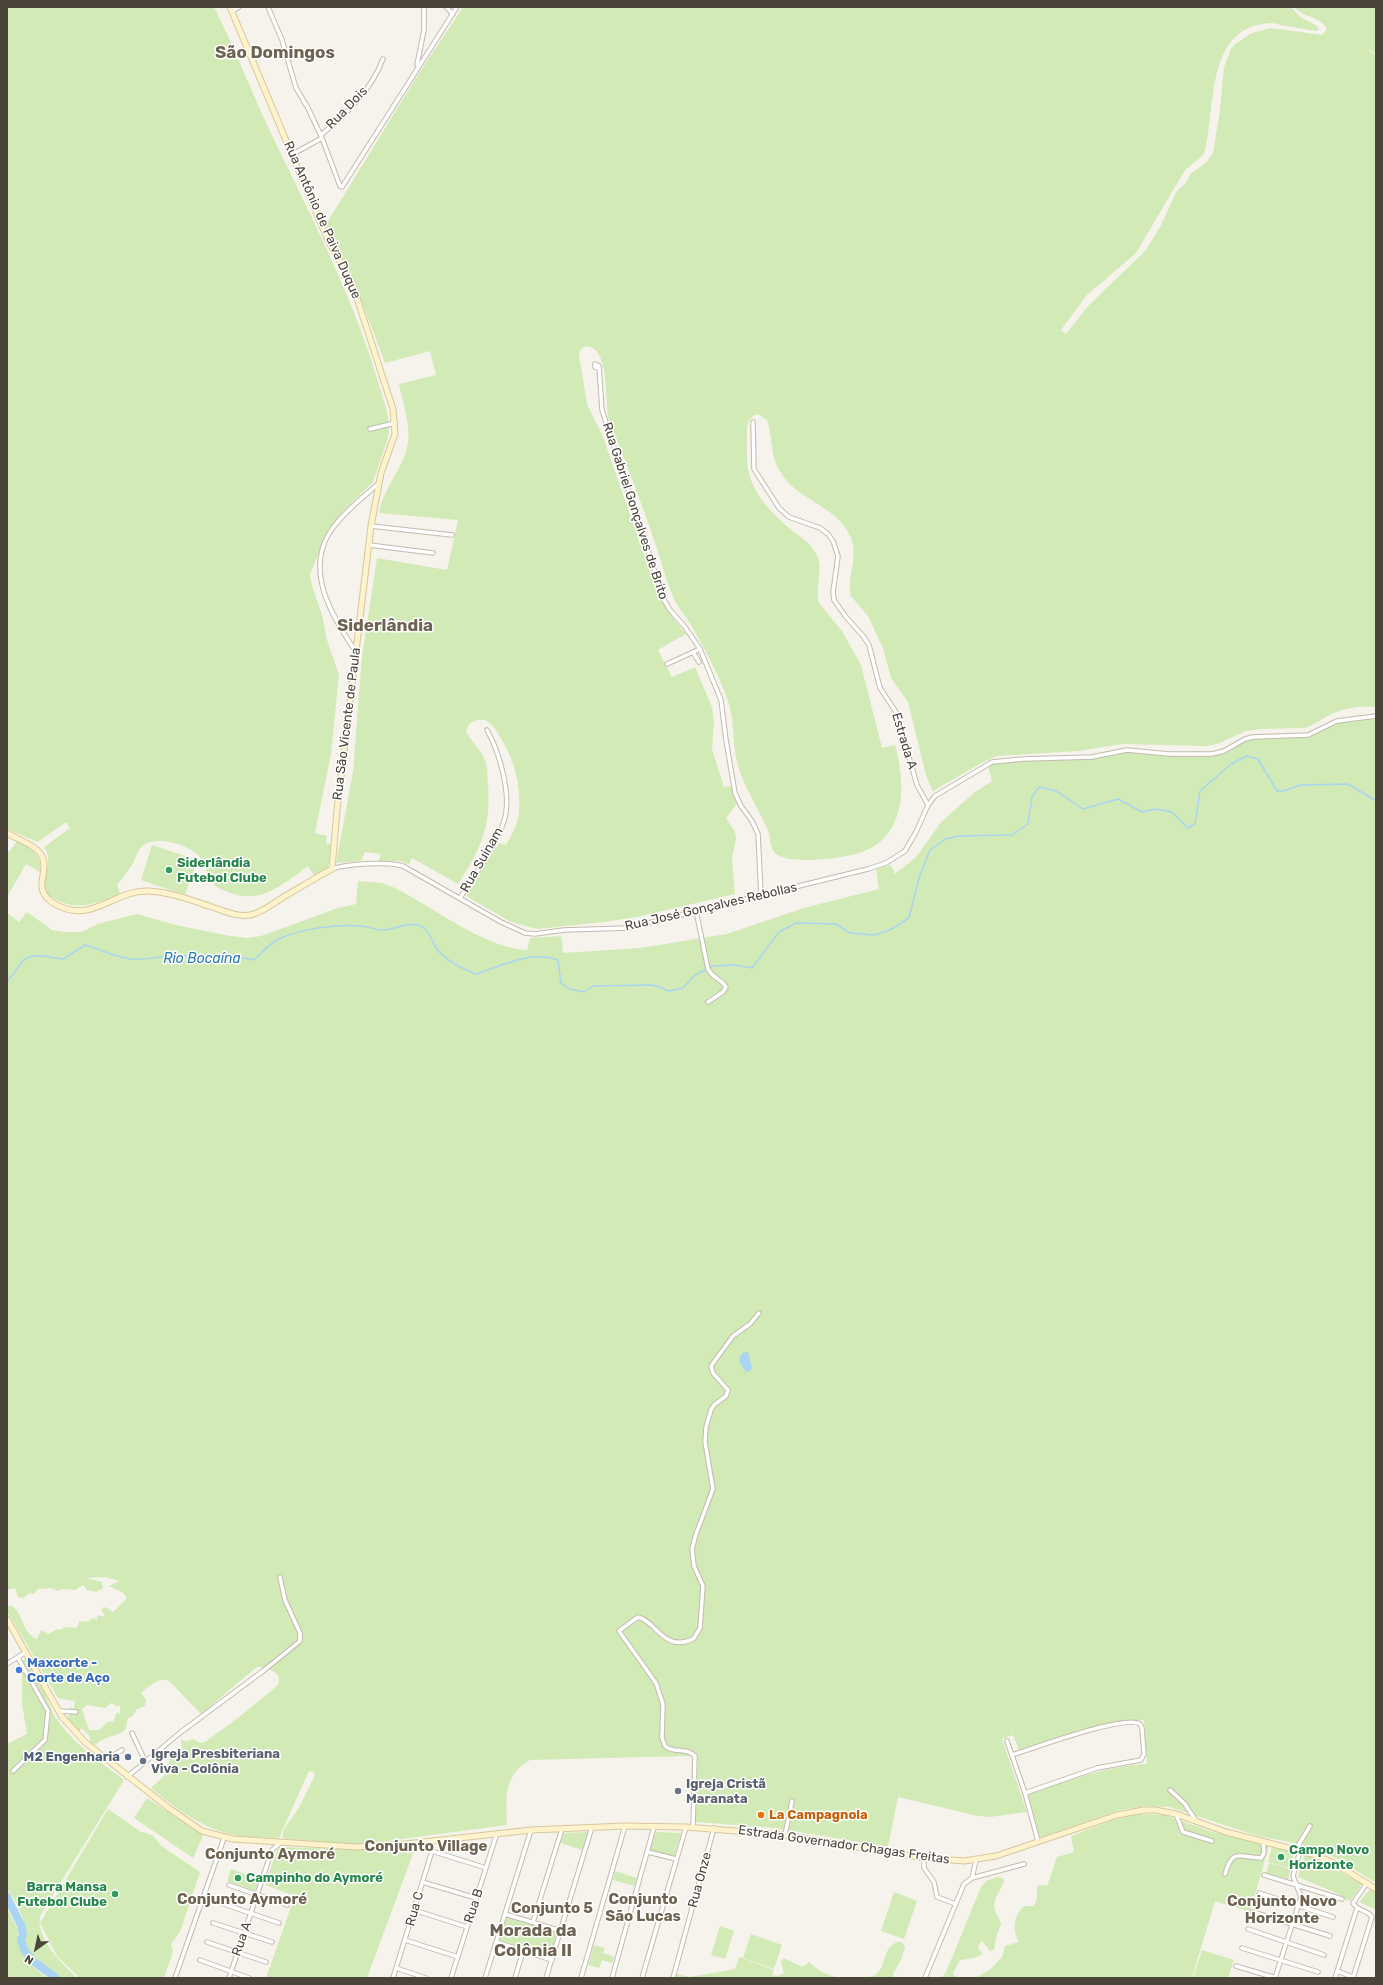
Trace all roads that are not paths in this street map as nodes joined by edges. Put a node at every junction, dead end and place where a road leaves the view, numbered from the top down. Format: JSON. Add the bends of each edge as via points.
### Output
{"nodes":[{"id":1,"x":239,"y":7,"type":"edge"},
{"id":2,"x":268,"y":7,"type":"edge"},
{"id":3,"x":424,"y":7,"type":"edge"},
{"id":4,"x":446,"y":7,"type":"edge"},
{"id":5,"x":458,"y":7,"type":"edge"},
{"id":6,"x":231,"y":9,"type":"edge"},
{"id":7,"x":453,"y":14,"type":"junction"},
{"id":8,"x":383,"y":59,"type":"dead end"},
{"id":9,"x":414,"y":72,"type":"junction"},
{"id":10,"x":322,"y":137,"type":"junction"},
{"id":11,"x":293,"y":154,"type":"junction"},
{"id":12,"x":598,"y":368,"type":"dead end"},
{"id":13,"x":753,"y":422,"type":"dead end"},
{"id":14,"x":395,"y":423,"type":"junction"},
{"id":15,"x":370,"y":429,"type":"dead end"},
{"id":16,"x":378,"y":484,"type":"junction"},
{"id":17,"x":371,"y":526,"type":"junction"},
{"id":18,"x":452,"y":535,"type":"dead end"},
{"id":19,"x":369,"y":545,"type":"junction"},
{"id":20,"x":433,"y":553,"type":"dead end"},
{"id":21,"x":700,"y":648,"type":"junction"},
{"id":22,"x":357,"y":652,"type":"junction"},
{"id":23,"x":693,"y":652,"type":"junction"},
{"id":24,"x":699,"y":662,"type":"dead end"},
{"id":25,"x":667,"y":664,"type":"dead end"},
{"id":26,"x":1376,"y":716,"type":"edge"},
{"id":27,"x":487,"y":730,"type":"dead end"},
{"id":28,"x":928,"y":805,"type":"junction"},
{"id":29,"x":7,"y":833,"type":"edge"},
{"id":30,"x":332,"y":869,"type":"junction"},
{"id":31,"x":761,"y":895,"type":"junction"},
{"id":32,"x":460,"y":898,"type":"junction"},
{"id":33,"x":696,"y":911,"type":"junction"},
{"id":34,"x":708,"y":1002,"type":"dead end"},
{"id":35,"x":759,"y":1313,"type":"dead end"},
{"id":36,"x":280,"y":1577,"type":"dead end"},
{"id":37,"x":7,"y":1619,"type":"edge"},
{"id":38,"x":26,"y":1652,"type":"junction"},
{"id":39,"x":18,"y":1658,"type":"junction"},
{"id":40,"x":7,"y":1664,"type":"edge"},
{"id":41,"x":59,"y":1711,"type":"junction"},
{"id":42,"x":76,"y":1712,"type":"dead end"},
{"id":43,"x":132,"y":1733,"type":"dead end"},
{"id":44,"x":1007,"y":1741,"type":"dead end"},
{"id":45,"x":122,"y":1750,"type":"dead end"},
{"id":46,"x":1012,"y":1755,"type":"junction"},
{"id":47,"x":106,"y":1760,"type":"junction"},
{"id":48,"x":145,"y":1762,"type":"junction"},
{"id":49,"x":12,"y":1771,"type":"dead end"},
{"id":50,"x":127,"y":1777,"type":"junction"},
{"id":51,"x":1170,"y":1790,"type":"dead end"},
{"id":52,"x":1025,"y":1793,"type":"junction"},
{"id":53,"x":792,"y":1801,"type":"dead end"},
{"id":54,"x":1176,"y":1814,"type":"junction"},
{"id":55,"x":1197,"y":1822,"type":"junction"},
{"id":56,"x":625,"y":1826,"type":"junction"},
{"id":57,"x":1310,"y":1826,"type":"dead end"},
{"id":58,"x":592,"y":1827,"type":"junction"},
{"id":59,"x":654,"y":1827,"type":"junction"},
{"id":60,"x":686,"y":1827,"type":"junction"},
{"id":61,"x":693,"y":1827,"type":"junction"},
{"id":62,"x":714,"y":1828,"type":"junction"},
{"id":63,"x":562,"y":1829,"type":"junction"},
{"id":64,"x":531,"y":1830,"type":"junction"},
{"id":65,"x":497,"y":1833,"type":"junction"},
{"id":66,"x":785,"y":1835,"type":"junction"},
{"id":67,"x":224,"y":1838,"type":"junction"},
{"id":68,"x":438,"y":1840,"type":"junction"},
{"id":69,"x":1038,"y":1841,"type":"junction"},
{"id":70,"x":1212,"y":1841,"type":"dead end"},
{"id":71,"x":1263,"y":1841,"type":"junction"},
{"id":72,"x":268,"y":1842,"type":"junction"},
{"id":73,"x":281,"y":1842,"type":"junction"},
{"id":74,"x":424,"y":1842,"type":"junction"},
{"id":75,"x":432,"y":1850,"type":"junction"},
{"id":76,"x":1298,"y":1850,"type":"junction"},
{"id":77,"x":272,"y":1851,"type":"junction"},
{"id":78,"x":648,"y":1852,"type":"junction"},
{"id":79,"x":924,"y":1858,"type":"junction"},
{"id":80,"x":676,"y":1859,"type":"junction"},
{"id":81,"x":976,"y":1860,"type":"junction"},
{"id":82,"x":1024,"y":1864,"type":"dead end"},
{"id":83,"x":486,"y":1868,"type":"junction"},
{"id":84,"x":1225,"y":1874,"type":"dead end"},
{"id":85,"x":1264,"y":1875,"type":"dead end"},
{"id":86,"x":972,"y":1878,"type":"junction"},
{"id":87,"x":422,"y":1882,"type":"junction"},
{"id":88,"x":1368,"y":1883,"type":"junction"},
{"id":89,"x":228,"y":1884,"type":"dead end"},
{"id":90,"x":1297,"y":1884,"type":"junction"},
{"id":91,"x":1376,"y":1888,"type":"edge"},
{"id":92,"x":1259,"y":1893,"type":"dead end"},
{"id":93,"x":257,"y":1894,"type":"junction"},
{"id":94,"x":476,"y":1898,"type":"junction"},
{"id":95,"x":1342,"y":1899,"type":"dead end"},
{"id":96,"x":221,"y":1903,"type":"dead end"},
{"id":97,"x":956,"y":1904,"type":"junction"},
{"id":98,"x":287,"y":1905,"type":"dead end"},
{"id":99,"x":1298,"y":1905,"type":"junction"},
{"id":100,"x":1357,"y":1908,"type":"junction"},
{"id":101,"x":414,"y":1910,"type":"junction"},
{"id":102,"x":1253,"y":1912,"type":"dead end"},
{"id":103,"x":251,"y":1914,"type":"junction"},
{"id":104,"x":505,"y":1914,"type":"junction"},
{"id":105,"x":1333,"y":1917,"type":"dead end"},
{"id":106,"x":533,"y":1922,"type":"junction"},
{"id":107,"x":213,"y":1923,"type":"dead end"},
{"id":108,"x":279,"y":1923,"type":"dead end"},
{"id":109,"x":1293,"y":1924,"type":"junction"},
{"id":110,"x":467,"y":1927,"type":"junction"},
{"id":111,"x":1248,"y":1929,"type":"dead end"},
{"id":112,"x":561,"y":1931,"type":"junction"},
{"id":113,"x":244,"y":1933,"type":"junction"},
{"id":114,"x":1330,"y":1936,"type":"dead end"},
{"id":115,"x":405,"y":1940,"type":"junction"},
{"id":116,"x":207,"y":1942,"type":"dead end"},
{"id":117,"x":272,"y":1942,"type":"dead end"},
{"id":118,"x":496,"y":1942,"type":"junction"},
{"id":119,"x":1287,"y":1942,"type":"junction"},
{"id":120,"x":1242,"y":1948,"type":"dead end"},
{"id":121,"x":523,"y":1951,"type":"junction"},
{"id":122,"x":238,"y":1953,"type":"junction"},
{"id":123,"x":1324,"y":1955,"type":"dead end"},
{"id":124,"x":458,"y":1957,"type":"junction"},
{"id":125,"x":200,"y":1960,"type":"dead end"},
{"id":126,"x":552,"y":1960,"type":"junction"},
{"id":127,"x":1281,"y":1960,"type":"junction"},
{"id":128,"x":266,"y":1962,"type":"dead end"},
{"id":129,"x":1236,"y":1966,"type":"dead end"},
{"id":130,"x":396,"y":1968,"type":"junction"},
{"id":131,"x":1337,"y":1971,"type":"junction"},
{"id":132,"x":231,"y":1972,"type":"junction"},
{"id":133,"x":1318,"y":1972,"type":"dead end"},
{"id":134,"x":1353,"y":1977,"type":"edge"},
{"id":135,"x":176,"y":1978,"type":"edge"},
{"id":136,"x":229,"y":1978,"type":"edge"},
{"id":137,"x":249,"y":1978,"type":"edge"},
{"id":138,"x":393,"y":1978,"type":"edge"},
{"id":139,"x":426,"y":1978,"type":"edge"},
{"id":140,"x":451,"y":1978,"type":"edge"},
{"id":141,"x":485,"y":1978,"type":"edge"},
{"id":142,"x":514,"y":1978,"type":"edge"},
{"id":143,"x":546,"y":1978,"type":"edge"},
{"id":144,"x":581,"y":1978,"type":"edge"},
{"id":145,"x":612,"y":1978,"type":"edge"},
{"id":146,"x":642,"y":1978,"type":"edge"},
{"id":147,"x":672,"y":1978,"type":"edge"},
{"id":148,"x":925,"y":1978,"type":"edge"},
{"id":149,"x":1275,"y":1978,"type":"edge"},
{"id":150,"x":1335,"y":1978,"type":"edge"}],
"edges":[{"from":1,"to":6,"type":"street"},
{"from":2,"to":10,"type":"street","via":[[282,40],[296,88]]},
{"from":3,"to":9,"type":"street","via":[[424,30]]},
{"from":4,"to":7,"type":"street"},
{"from":5,"to":7,"type":"street"},
{"from":6,"to":11,"type":"main road","name":"Rua Antônio de Paiva Duque"},
{"from":7,"to":9,"type":"street"},
{"from":8,"to":10,"type":"street","name":"Rua Dois","via":[[376,75],[359,99]]},
{"from":9,"to":10,"type":"street","via":[[346,184],[341,187]]},
{"from":10,"to":11,"type":"street","name":"Rua Dois"},
{"from":11,"to":14,"type":"main road","name":"Rua Antônio de Paiva Duque","via":[[327,238],[353,286],[393,409]]},
{"from":12,"to":21,"type":"street","name":"Rua Gabriel Gonçalves de Brito","via":[[602,410],[662,593],[670,610]]},
{"from":13,"to":28,"type":"street","name":"Estrada A","via":[[754,469],[779,508],[789,516],[820,528],[833,541],[838,556],[834,600],[866,641],[880,688],[896,712],[917,785]]},
{"from":14,"to":15,"type":"street"},
{"from":14,"to":16,"type":"main road","name":"Rua Antônio de Paiva Duque","via":[[395,434]]},
{"from":16,"to":17,"type":"main road","name":"Rua São Vicente de Paula"},
{"from":16,"to":22,"type":"street","via":[[332,528],[324,544],[319,566],[323,590],[340,628]]},
{"from":17,"to":18,"type":"street"},
{"from":17,"to":19,"type":"main road","name":"Rua São Vicente de Paula"},
{"from":19,"to":20,"type":"street"},
{"from":19,"to":22,"type":"main road","name":"Rua São Vicente de Paula"},
{"from":21,"to":23,"type":"street"},
{"from":21,"to":31,"type":"street","name":"Rua Gabriel Gonçalves de Brito","via":[[724,710],[735,793],[758,834]]},
{"from":22,"to":30,"type":"main road","name":"Rua São Vicente de Paula"},
{"from":23,"to":24,"type":"street"},
{"from":23,"to":25,"type":"street"},
{"from":26,"to":28,"type":"street","name":"Rua José Gonçalves Rebollas","via":[[1337,721],[1308,735],[1245,739],[1224,751],[1212,754],[1169,754],[1127,750],[1092,757],[992,762],[935,796]]},
{"from":27,"to":32,"type":"street","name":"Rua Suinam","via":[[496,748],[502,770],[506,796],[504,820],[484,860]]},
{"from":28,"to":31,"type":"street","name":"Rua José Gonçalves Rebollas","via":[[910,844],[892,860],[868,869]]},
{"from":29,"to":30,"type":"main road","name":"Rua José Gonçalves Rebollas","via":[[34,848],[41,855],[44,867],[44,894],[54,903],[74,911],[90,910],[128,894],[148,891],[178,896],[230,913],[249,915]]},
{"from":30,"to":32,"type":"street","name":"Rua José Gonçalves Rebollas","via":[[351,865],[399,864]]},
{"from":31,"to":33,"type":"street","name":"Rua José Gonçalves Rebollas"},
{"from":32,"to":33,"type":"street","name":"Rua José Gonçalves Rebollas","via":[[502,922],[531,934],[628,928]]},
{"from":33,"to":34,"type":"street","via":[[708,969],[726,987]]},
{"from":35,"to":61,"type":"street","via":[[750,1324],[733,1336],[711,1366],[713,1373],[728,1390],[726,1396],[714,1405],[706,1426],[705,1442],[713,1489],[692,1549],[694,1566],[703,1586],[698,1633],[691,1640],[678,1642],[664,1637],[638,1617],[619,1631],[656,1683],[663,1704],[662,1738],[665,1746],[672,1750],[688,1751],[695,1756]]},
{"from":36,"to":48,"type":"street","via":[[285,1600],[300,1638],[298,1643],[264,1672],[186,1728]]},
{"from":37,"to":38,"type":"main road","name":"Estrada Governador Chagas Freitas"},
{"from":38,"to":39,"type":"street"},
{"from":38,"to":41,"type":"main road","name":"Estrada Governador Chagas Freitas"},
{"from":39,"to":40,"type":"street"},
{"from":39,"to":49,"type":"street","via":[[48,1711],[45,1740]]},
{"from":41,"to":42,"type":"street"},
{"from":41,"to":47,"type":"main road","name":"Estrada Governador Chagas Freitas","via":[[70,1728]]},
{"from":43,"to":48,"type":"street"},
{"from":44,"to":46,"type":"street"},
{"from":45,"to":47,"type":"street"},
{"from":46,"to":52,"type":"street"},
{"from":46,"to":52,"type":"street","via":[[1101,1727],[1137,1723],[1142,1728],[1144,1754],[1141,1760],[1096,1768]]},
{"from":47,"to":50,"type":"main road","name":"Estrada Governador Chagas Freitas"},
{"from":48,"to":50,"type":"street"},
{"from":50,"to":67,"type":"main road","name":"Estrada Governador Chagas Freitas","via":[[196,1827]]},
{"from":51,"to":55,"type":"street","via":[[1185,1804]]},
{"from":52,"to":69,"type":"street"},
{"from":53,"to":66,"type":"street"},
{"from":54,"to":55,"type":"main road","name":"Estrada Governador Chagas Freitas"},
{"from":54,"to":69,"type":"main road","name":"Estrada Governador Chagas Freitas","via":[[1156,1810],[1127,1812]]},
{"from":54,"to":70,"type":"street","via":[[1183,1832]]},
{"from":55,"to":71,"type":"main road","name":"Estrada Governador Chagas Freitas"},
{"from":56,"to":58,"type":"main road","name":"Estrada Governador Chagas Freitas"},
{"from":56,"to":59,"type":"main road","name":"Estrada Governador Chagas Freitas"},
{"from":56,"to":144,"type":"street"},
{"from":57,"to":76,"type":"street"},
{"from":58,"to":63,"type":"main road","name":"Estrada Governador Chagas Freitas"},
{"from":58,"to":112,"type":"street"},
{"from":59,"to":60,"type":"main road","name":"Estrada Governador Chagas Freitas"},
{"from":59,"to":78,"type":"street"},
{"from":60,"to":61,"type":"main road","name":"Estrada Governador Chagas Freitas"},
{"from":60,"to":80,"type":"street"},
{"from":61,"to":62,"type":"main road","name":"Estrada Governador Chagas Freitas"},
{"from":62,"to":66,"type":"main road","name":"Estrada Governador Chagas Freitas"},
{"from":62,"to":147,"type":"street","name":"Rua Onze"},
{"from":63,"to":64,"type":"main road","name":"Estrada Governador Chagas Freitas"},
{"from":63,"to":106,"type":"street"},
{"from":64,"to":65,"type":"main road","name":"Estrada Governador Chagas Freitas"},
{"from":64,"to":104,"type":"street"},
{"from":65,"to":68,"type":"main road","name":"Estrada Governador Chagas Freitas"},
{"from":65,"to":83,"type":"street","name":"Rua B"},
{"from":66,"to":79,"type":"main road","name":"Estrada Governador Chagas Freitas"},
{"from":67,"to":72,"type":"main road","name":"Estrada Governador Chagas Freitas"},
{"from":67,"to":135,"type":"street"},
{"from":68,"to":74,"type":"main road","name":"Estrada Governador Chagas Freitas"},
{"from":68,"to":75,"type":"street","name":"Rua C"},
{"from":69,"to":81,"type":"main road","name":"Estrada Governador Chagas Freitas","via":[[996,1856]]},
{"from":71,"to":76,"type":"main road","name":"Estrada Governador Chagas Freitas"},
{"from":71,"to":84,"type":"street","via":[[1264,1853],[1261,1858],[1233,1856],[1229,1859]]},
{"from":72,"to":73,"type":"main road","name":"Estrada Governador Chagas Freitas"},
{"from":72,"to":77,"type":"street"},
{"from":73,"to":74,"type":"main road","name":"Estrada Governador Chagas Freitas","via":[[356,1847]]},
{"from":73,"to":77,"type":"street"},
{"from":74,"to":75,"type":"street"},
{"from":75,"to":83,"type":"street"},
{"from":75,"to":87,"type":"street","name":"Rua C"},
{"from":76,"to":88,"type":"main road","name":"Estrada Governador Chagas Freitas","via":[[1332,1862]]},
{"from":76,"to":90,"type":"street","via":[[1294,1875]]},
{"from":77,"to":93,"type":"street","name":"Rua A"},
{"from":78,"to":80,"type":"street"},
{"from":78,"to":145,"type":"street"},
{"from":79,"to":81,"type":"main road","name":"Estrada Governador Chagas Freitas"},
{"from":79,"to":97,"type":"street","via":[[924,1868],[934,1882],[937,1897]]},
{"from":80,"to":146,"type":"street"},
{"from":81,"to":86,"type":"street"},
{"from":82,"to":86,"type":"street"},
{"from":83,"to":94,"type":"street","name":"Rua B"},
{"from":85,"to":90,"type":"street"},
{"from":86,"to":97,"type":"street","via":[[962,1887]]},
{"from":87,"to":94,"type":"street"},
{"from":87,"to":101,"type":"street","name":"Rua C"},
{"from":88,"to":91,"type":"main road","name":"Estrada Governador Chagas Freitas"},
{"from":88,"to":100,"type":"street","via":[[1353,1901]]},
{"from":89,"to":93,"type":"street"},
{"from":90,"to":95,"type":"street"},
{"from":90,"to":99,"type":"street","via":[[1301,1894]]},
{"from":92,"to":99,"type":"street"},
{"from":93,"to":98,"type":"street"},
{"from":93,"to":103,"type":"street","name":"Rua A"},
{"from":94,"to":110,"type":"street","name":"Rua B"},
{"from":96,"to":103,"type":"street"},
{"from":97,"to":148,"type":"street"},
{"from":99,"to":105,"type":"street"},
{"from":99,"to":109,"type":"street"},
{"from":100,"to":131,"type":"street"},
{"from":100,"to":134,"type":"street","via":[[1372,1917]]},
{"from":101,"to":110,"type":"street"},
{"from":101,"to":115,"type":"street","name":"Rua C"},
{"from":102,"to":109,"type":"street"},
{"from":103,"to":108,"type":"street"},
{"from":103,"to":113,"type":"street","name":"Rua A"},
{"from":104,"to":106,"type":"street"},
{"from":104,"to":118,"type":"street"},
{"from":106,"to":112,"type":"street"},
{"from":107,"to":113,"type":"street"},
{"from":109,"to":114,"type":"street"},
{"from":109,"to":119,"type":"street"},
{"from":110,"to":124,"type":"street","name":"Rua B"},
{"from":111,"to":119,"type":"street"},
{"from":112,"to":126,"type":"street"},
{"from":113,"to":117,"type":"street"},
{"from":113,"to":122,"type":"street","name":"Rua A"},
{"from":115,"to":124,"type":"street"},
{"from":115,"to":130,"type":"street","name":"Rua C"},
{"from":116,"to":122,"type":"street"},
{"from":118,"to":121,"type":"street"},
{"from":118,"to":141,"type":"street"},
{"from":119,"to":123,"type":"street"},
{"from":119,"to":127,"type":"street"},
{"from":120,"to":127,"type":"street"},
{"from":121,"to":126,"type":"street"},
{"from":121,"to":142,"type":"street"},
{"from":122,"to":128,"type":"street"},
{"from":122,"to":132,"type":"street","name":"Rua A"},
{"from":124,"to":140,"type":"street","name":"Rua B"},
{"from":125,"to":132,"type":"street"},
{"from":126,"to":143,"type":"street"},
{"from":127,"to":133,"type":"street"},
{"from":127,"to":149,"type":"street"},
{"from":129,"to":149,"type":"street"},
{"from":130,"to":138,"type":"street","name":"Rua C"},
{"from":130,"to":139,"type":"street"},
{"from":131,"to":134,"type":"street"},
{"from":131,"to":150,"type":"street"},
{"from":132,"to":136,"type":"street","name":"Rua A"},
{"from":132,"to":137,"type":"street"}]}
